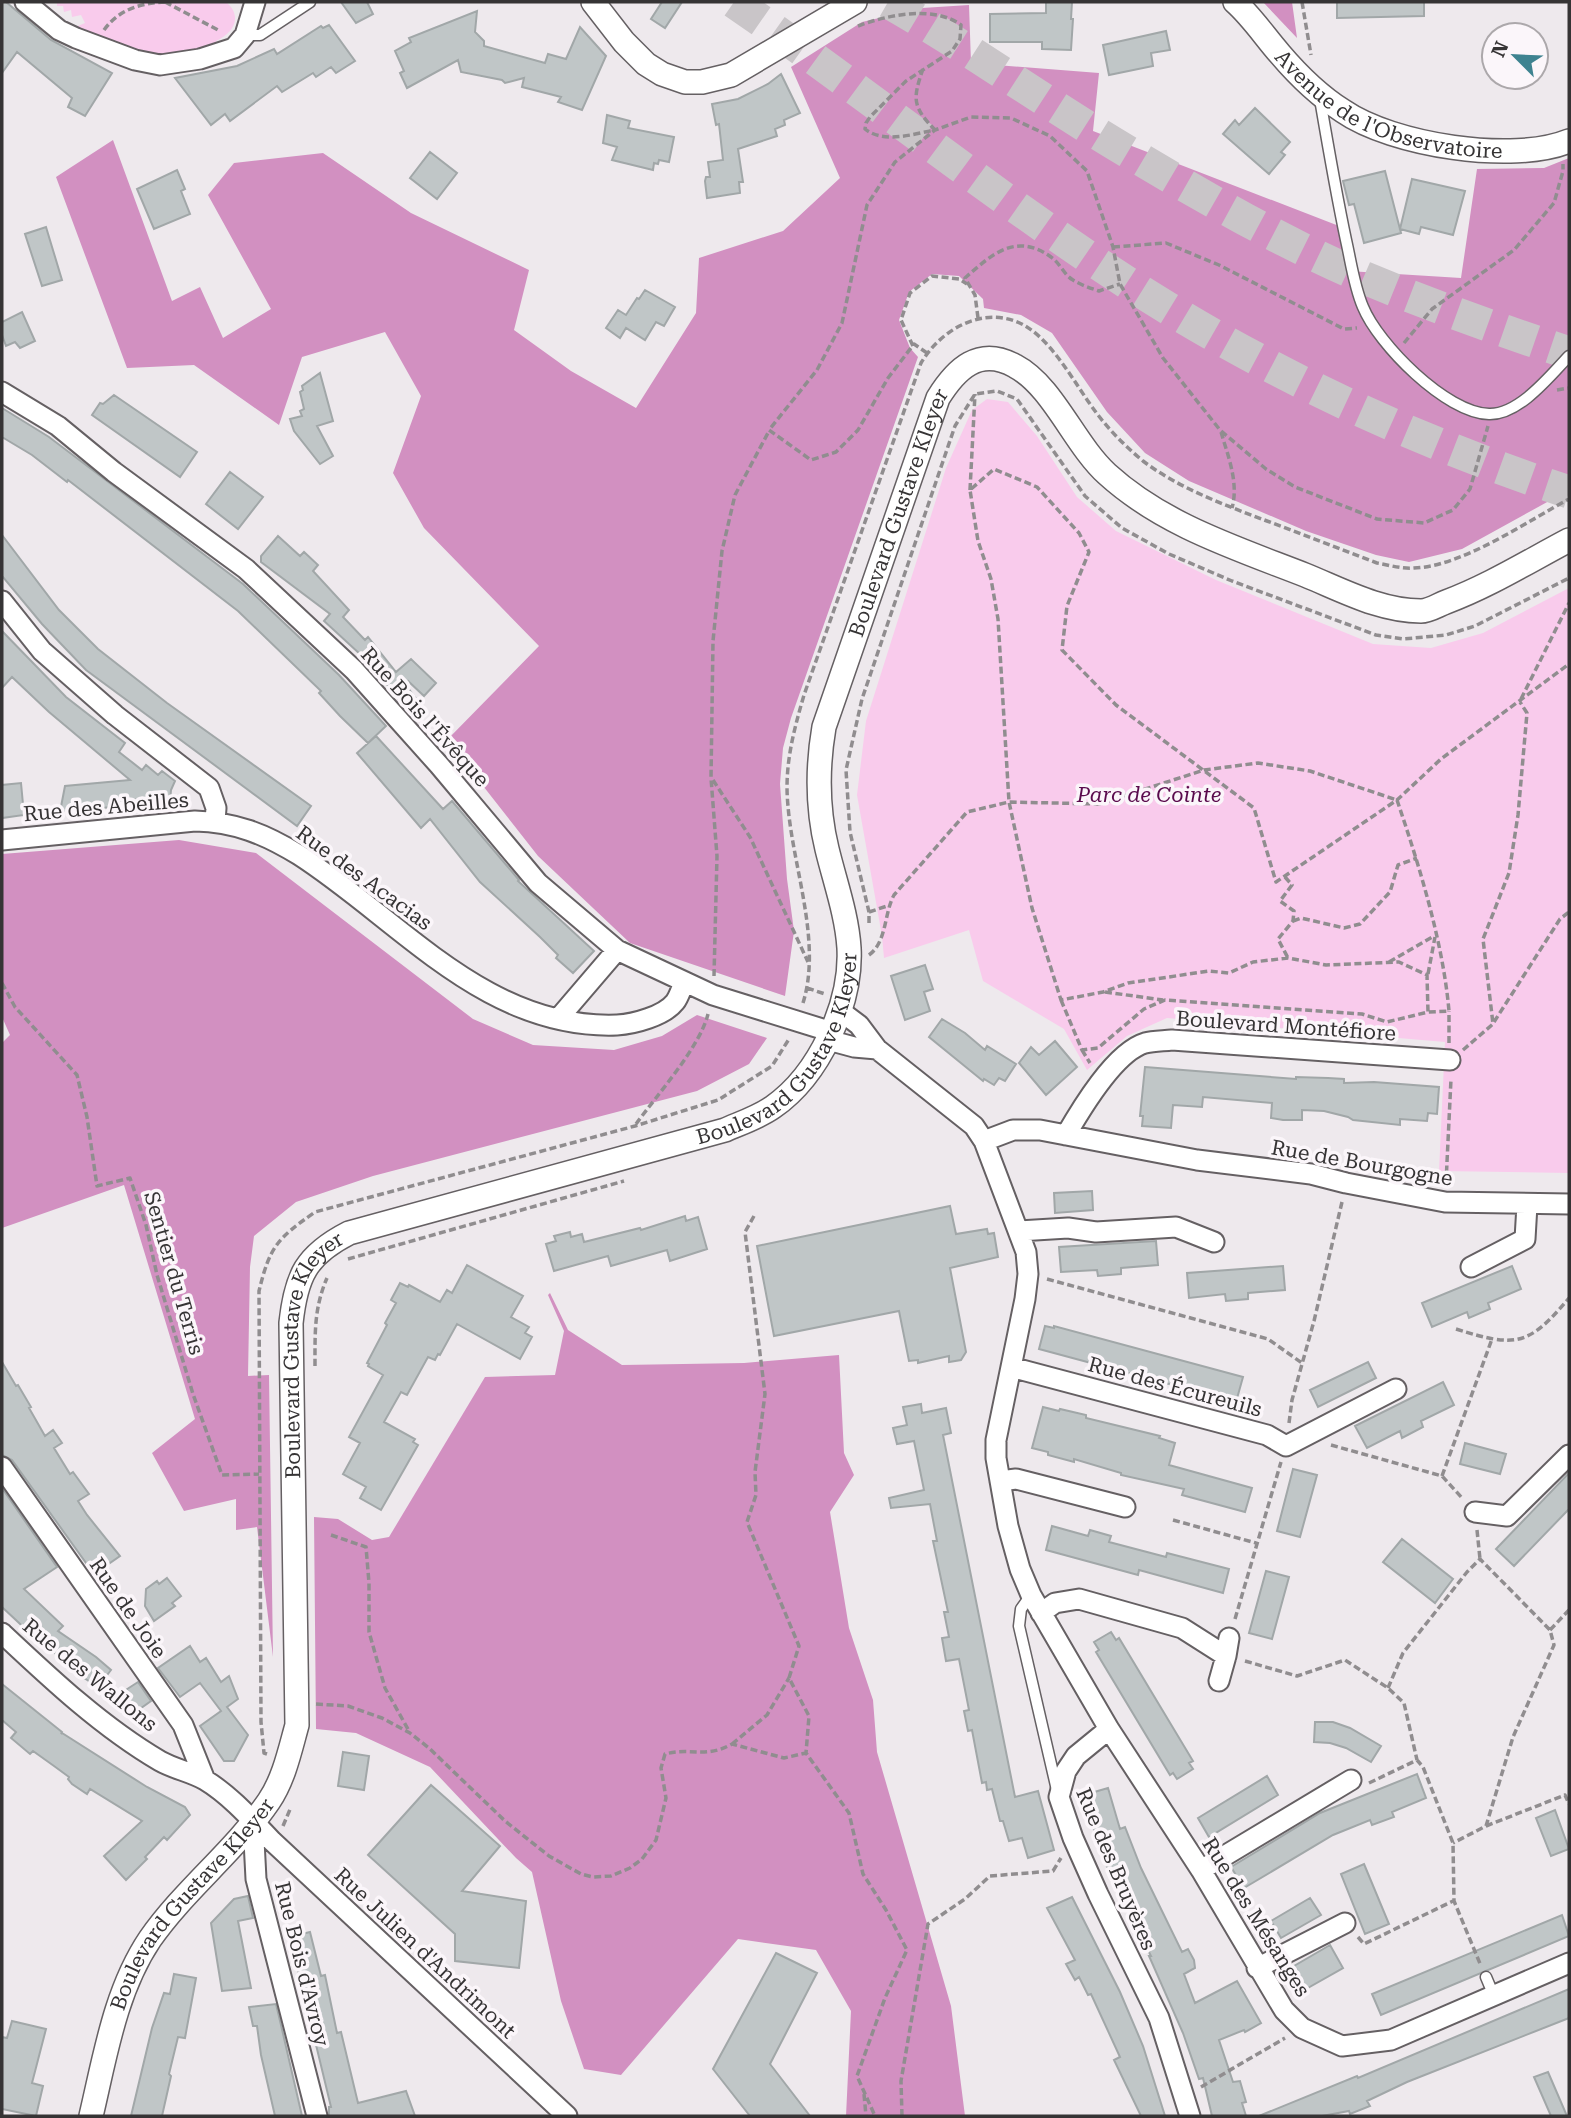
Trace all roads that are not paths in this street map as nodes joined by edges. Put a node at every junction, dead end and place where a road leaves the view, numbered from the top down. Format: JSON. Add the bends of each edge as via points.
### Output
{"nodes":[{"id":1,"x":25,"y":2,"type":"edge"},
{"id":2,"x":255,"y":2,"type":"edge"},
{"id":3,"x":310,"y":2,"type":"edge"},
{"id":4,"x":593,"y":2,"type":"edge"},
{"id":5,"x":855,"y":2,"type":"edge"},
{"id":6,"x":1235,"y":2,"type":"edge"},
{"id":7,"x":239,"y":42,"type":"junction"},
{"id":8,"x":1317,"y":90,"type":"junction"},
{"id":9,"x":1565,"y":143,"type":"edge"},
{"id":10,"x":1569,"y":356,"type":"edge"},
{"id":11,"x":2,"y":392,"type":"edge"},
{"id":12,"x":1569,"y":540,"type":"edge"},
{"id":13,"x":2,"y":601,"type":"edge"},
{"id":14,"x":215,"y":821,"type":"junction"},
{"id":15,"x":2,"y":840,"type":"edge"},
{"id":16,"x":617,"y":950,"type":"junction"},
{"id":17,"x":684,"y":983,"type":"junction"},
{"id":18,"x":558,"y":1019,"type":"junction"},
{"id":19,"x":833,"y":1027,"type":"junction"},
{"id":20,"x":877,"y":1049,"type":"junction"},
{"id":21,"x":1450,"y":1054,"type":"road end"},
{"id":22,"x":1066,"y":1135,"type":"junction"},
{"id":23,"x":985,"y":1141,"type":"junction"},
{"id":24,"x":1569,"y":1204,"type":"edge"},
{"id":25,"x":1527,"y":1205,"type":"junction"},
{"id":26,"x":1019,"y":1231,"type":"junction"},
{"id":27,"x":1214,"y":1242,"type":"dead end"},
{"id":28,"x":1471,"y":1267,"type":"dead end"},
{"id":29,"x":1011,"y":1367,"type":"junction"},
{"id":30,"x":1396,"y":1389,"type":"dead end"},
{"id":31,"x":1569,"y":1455,"type":"edge"},
{"id":32,"x":2,"y":1467,"type":"edge"},
{"id":33,"x":1000,"y":1481,"type":"junction"},
{"id":34,"x":1125,"y":1507,"type":"dead end"},
{"id":35,"x":1475,"y":1512,"type":"road end"},
{"id":36,"x":1031,"y":1595,"type":"junction"},
{"id":37,"x":1041,"y":1613,"type":"junction"},
{"id":38,"x":2,"y":1633,"type":"edge"},
{"id":39,"x":1219,"y":1681,"type":"dead end"},
{"id":40,"x":1109,"y":1729,"type":"junction"},
{"id":41,"x":205,"y":1780,"type":"junction"},
{"id":42,"x":1351,"y":1780,"type":"road end"},
{"id":43,"x":1059,"y":1797,"type":"junction"},
{"id":44,"x":253,"y":1821,"type":"junction"},
{"id":45,"x":1202,"y":1871,"type":"junction"},
{"id":46,"x":1345,"y":1923,"type":"road end"},
{"id":47,"x":1569,"y":1963,"type":"edge"},
{"id":48,"x":1257,"y":1968,"type":"junction"},
{"id":49,"x":1486,"y":1978,"type":"road end"},
{"id":50,"x":1494,"y":1996,"type":"junction"},
{"id":51,"x":91,"y":2116,"type":"edge"},
{"id":52,"x":317,"y":2116,"type":"edge"},
{"id":53,"x":567,"y":2116,"type":"edge"},
{"id":54,"x":1190,"y":2116,"type":"edge"}],
"edges":[{"from":1,"to":7,"type":"street","via":[[59,30],[160,65],[200,59]]},
{"from":2,"to":7,"type":"street"},
{"from":3,"to":7,"type":"lane","via":[[260,35]]},
{"from":4,"to":5,"type":"street","via":[[646,64],[685,82],[732,75]]},
{"from":6,"to":8,"type":"street","name":"Avenue de l'Observatoire"},
{"from":8,"to":9,"type":"street","name":"Avenue de l'Observatoire","via":[[1343,111],[1399,136],[1444,146],[1492,151]]},
{"from":8,"to":10,"type":"lane","via":[[1355,283],[1374,327],[1395,352],[1431,386],[1468,409],[1490,414],[1515,406],[1535,392]]},
{"from":11,"to":16,"type":"street","name":"Rue Bois l'Évêque","via":[[58,426],[246,569],[354,670],[538,883]]},
{"from":12,"to":19,"type":"street","name":"Boulevard Gustave Kleyer","via":[[1469,593],[1424,611],[1384,607],[1204,536],[1153,509],[1106,474],[1036,379],[1014,365],[989,358],[967,364],[938,398],[824,727],[818,793],[849,950]]},
{"from":13,"to":14,"type":"street","via":[[42,651],[209,788]]},
{"from":14,"to":15,"type":"street","name":"Rue des Abeilles"},
{"from":14,"to":18,"type":"street","name":"Rue des Acacias","via":[[251,829],[300,856],[479,988]]},
{"from":16,"to":17,"type":"street","name":"Rue Bois l'Évêque"},
{"from":16,"to":18,"type":"street"},
{"from":17,"to":18,"type":"street","name":"Rue des Acacias","via":[[674,1003],[650,1018],[594,1026]]},
{"from":17,"to":19,"type":"street","name":"Rue Bois l'Évêque","via":[[797,1022]]},
{"from":19,"to":20,"type":"street","name":"Rue Bois l'Évêque","via":[[854,1047]]},
{"from":19,"to":20,"type":"street","via":[[859,1025]]},
{"from":19,"to":44,"type":"street","name":"Boulevard Gustave Kleyer","via":[[800,1083],[774,1107],[725,1130],[349,1233],[329,1243],[310,1261],[294,1291],[291,1323],[297,1725],[271,1798]]},
{"from":20,"to":23,"type":"street","via":[[967,1119]]},
{"from":21,"to":22,"type":"street","name":"Boulevard Montéfiore","via":[[1172,1040],[1143,1044],[1123,1057],[1085,1103]]},
{"from":22,"to":23,"type":"street","via":[[1013,1130]]},
{"from":22,"to":25,"type":"street","name":"Rue de Bourgogne","via":[[1197,1160],[1311,1174],[1445,1202]]},
{"from":23,"to":26,"type":"street"},
{"from":24,"to":25,"type":"street","name":"Rue de Bourgogne"},
{"from":25,"to":28,"type":"street","via":[[1525,1239]]},
{"from":26,"to":27,"type":"street","via":[[1176,1227]]},
{"from":26,"to":29,"type":"street","via":[[1028,1274]]},
{"from":29,"to":30,"type":"street","name":"Rue des Écureuils","via":[[1267,1435],[1283,1454],[1313,1432]]},
{"from":29,"to":33,"type":"street","via":[[996,1440]]},
{"from":31,"to":35,"type":"street","via":[[1507,1516]]},
{"from":32,"to":41,"type":"street","name":"Rue de Joie","via":[[183,1725]]},
{"from":33,"to":34,"type":"street","via":[[1016,1479]]},
{"from":33,"to":36,"type":"street","via":[[1008,1526]]},
{"from":36,"to":37,"type":"street"},
{"from":36,"to":43,"type":"lane","name":"Rue des Bruyères","via":[[1021,1609],[1019,1626]]},
{"from":37,"to":39,"type":"street","via":[[1055,1603],[1079,1599],[1182,1628],[1228,1647]]},
{"from":37,"to":40,"type":"street"},
{"from":38,"to":41,"type":"street","name":"Rue des Wallons","via":[[101,1719],[161,1762]]},
{"from":40,"to":43,"type":"street","via":[[1076,1756]]},
{"from":40,"to":45,"type":"street","name":"Rue des Mésanges"},
{"from":41,"to":44,"type":"street","name":"Rue des Wallons"},
{"from":42,"to":45,"type":"street"},
{"from":43,"to":54,"type":"street","name":"Rue des Bruyères","via":[[1098,1894],[1159,2018]]},
{"from":44,"to":51,"type":"street","name":"Boulevard Gustave Kleyer","via":[[171,1912],[134,1966],[120,2000]]},
{"from":44,"to":52,"type":"street","name":"Rue Bois d'Avroy","via":[[256,1879]]},
{"from":44,"to":53,"type":"street","name":"Rue Julien d'Andrimont"},
{"from":45,"to":48,"type":"street","name":"Rue des Mésanges"},
{"from":46,"to":48,"type":"street"},
{"from":47,"to":50,"type":"street","name":"Rue des Mésanges"},
{"from":48,"to":50,"type":"street","name":"Rue des Mésanges","via":[[1284,2010],[1302,2028],[1342,2046],[1391,2040]]},
{"from":49,"to":50,"type":"lane"}]}
